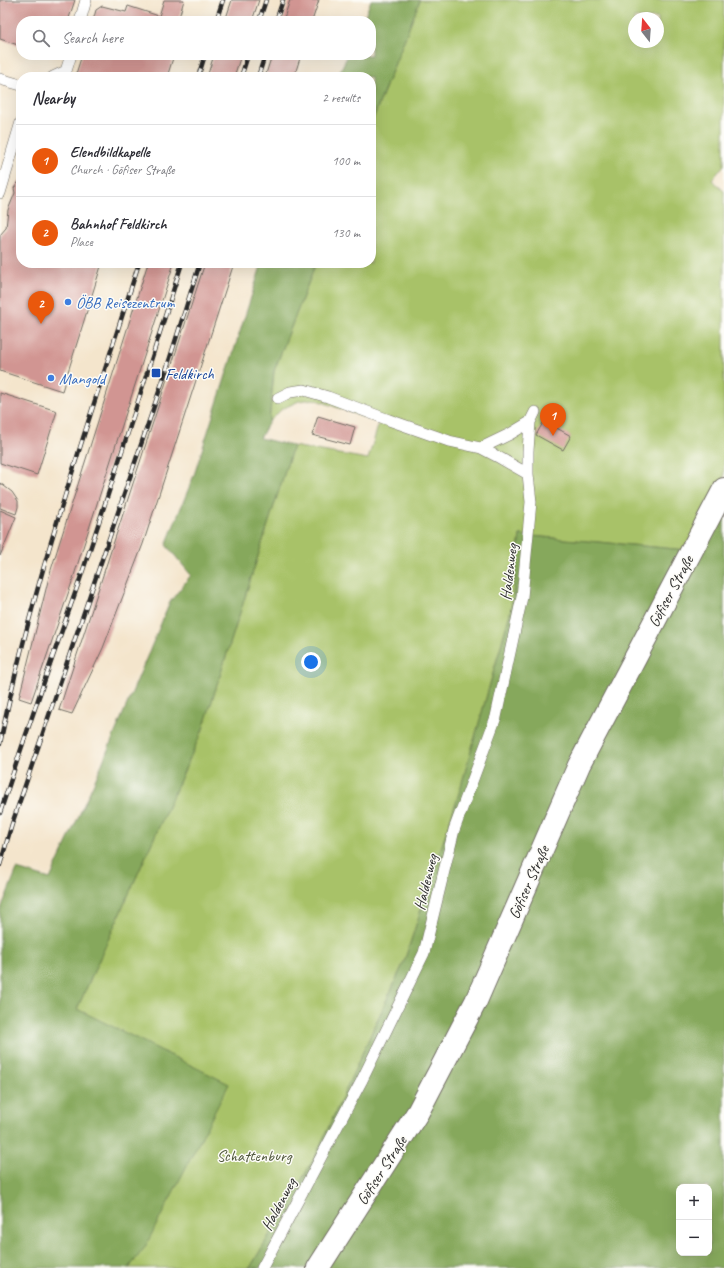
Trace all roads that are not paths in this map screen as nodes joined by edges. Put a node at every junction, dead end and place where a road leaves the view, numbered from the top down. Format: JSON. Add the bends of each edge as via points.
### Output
{"nodes":[{"id":1,"x":86,"y":0,"type":"edge"},
{"id":2,"x":81,"y":16,"type":"edge"},
{"id":3,"x":69,"y":60,"type":"edge"},
{"id":4,"x":64,"y":72,"type":"edge"},
{"id":5,"x":0,"y":78,"type":"edge"},
{"id":6,"x":16,"y":83,"type":"edge"},
{"id":7,"x":16,"y":139,"type":"edge"},
{"id":8,"x":0,"y":193,"type":"edge"},
{"id":9,"x":278,"y":398,"type":"dead end"},
{"id":10,"x":481,"y":448,"type":"junction"},
{"id":11,"x":528,"y":474,"type":"junction"},
{"id":12,"x":724,"y":489,"type":"edge"},
{"id":13,"x":262,"y":1268,"type":"edge"},
{"id":14,"x":318,"y":1268,"type":"edge"}],
"edges":[{"from":1,"to":2,"type":"lane"},
{"from":3,"to":4,"type":"lane"},
{"from":5,"to":6,"type":"lane"},
{"from":7,"to":8,"type":"lane"},
{"from":9,"to":10,"type":"lane","via":[[290,392],[304,390],[449,441]]},
{"from":10,"to":11,"type":"lane"},
{"from":10,"to":11,"type":"lane","name":"Haldenweg","via":[[510,434],[532,417]]},
{"from":11,"to":13,"type":"lane","name":"Haldenweg","via":[[532,502],[522,597],[496,717],[454,830],[424,953],[361,1082]]},
{"from":12,"to":14,"type":"main road","name":"Göfiser Straße","via":[[579,765],[476,1001],[418,1112]]}]}
